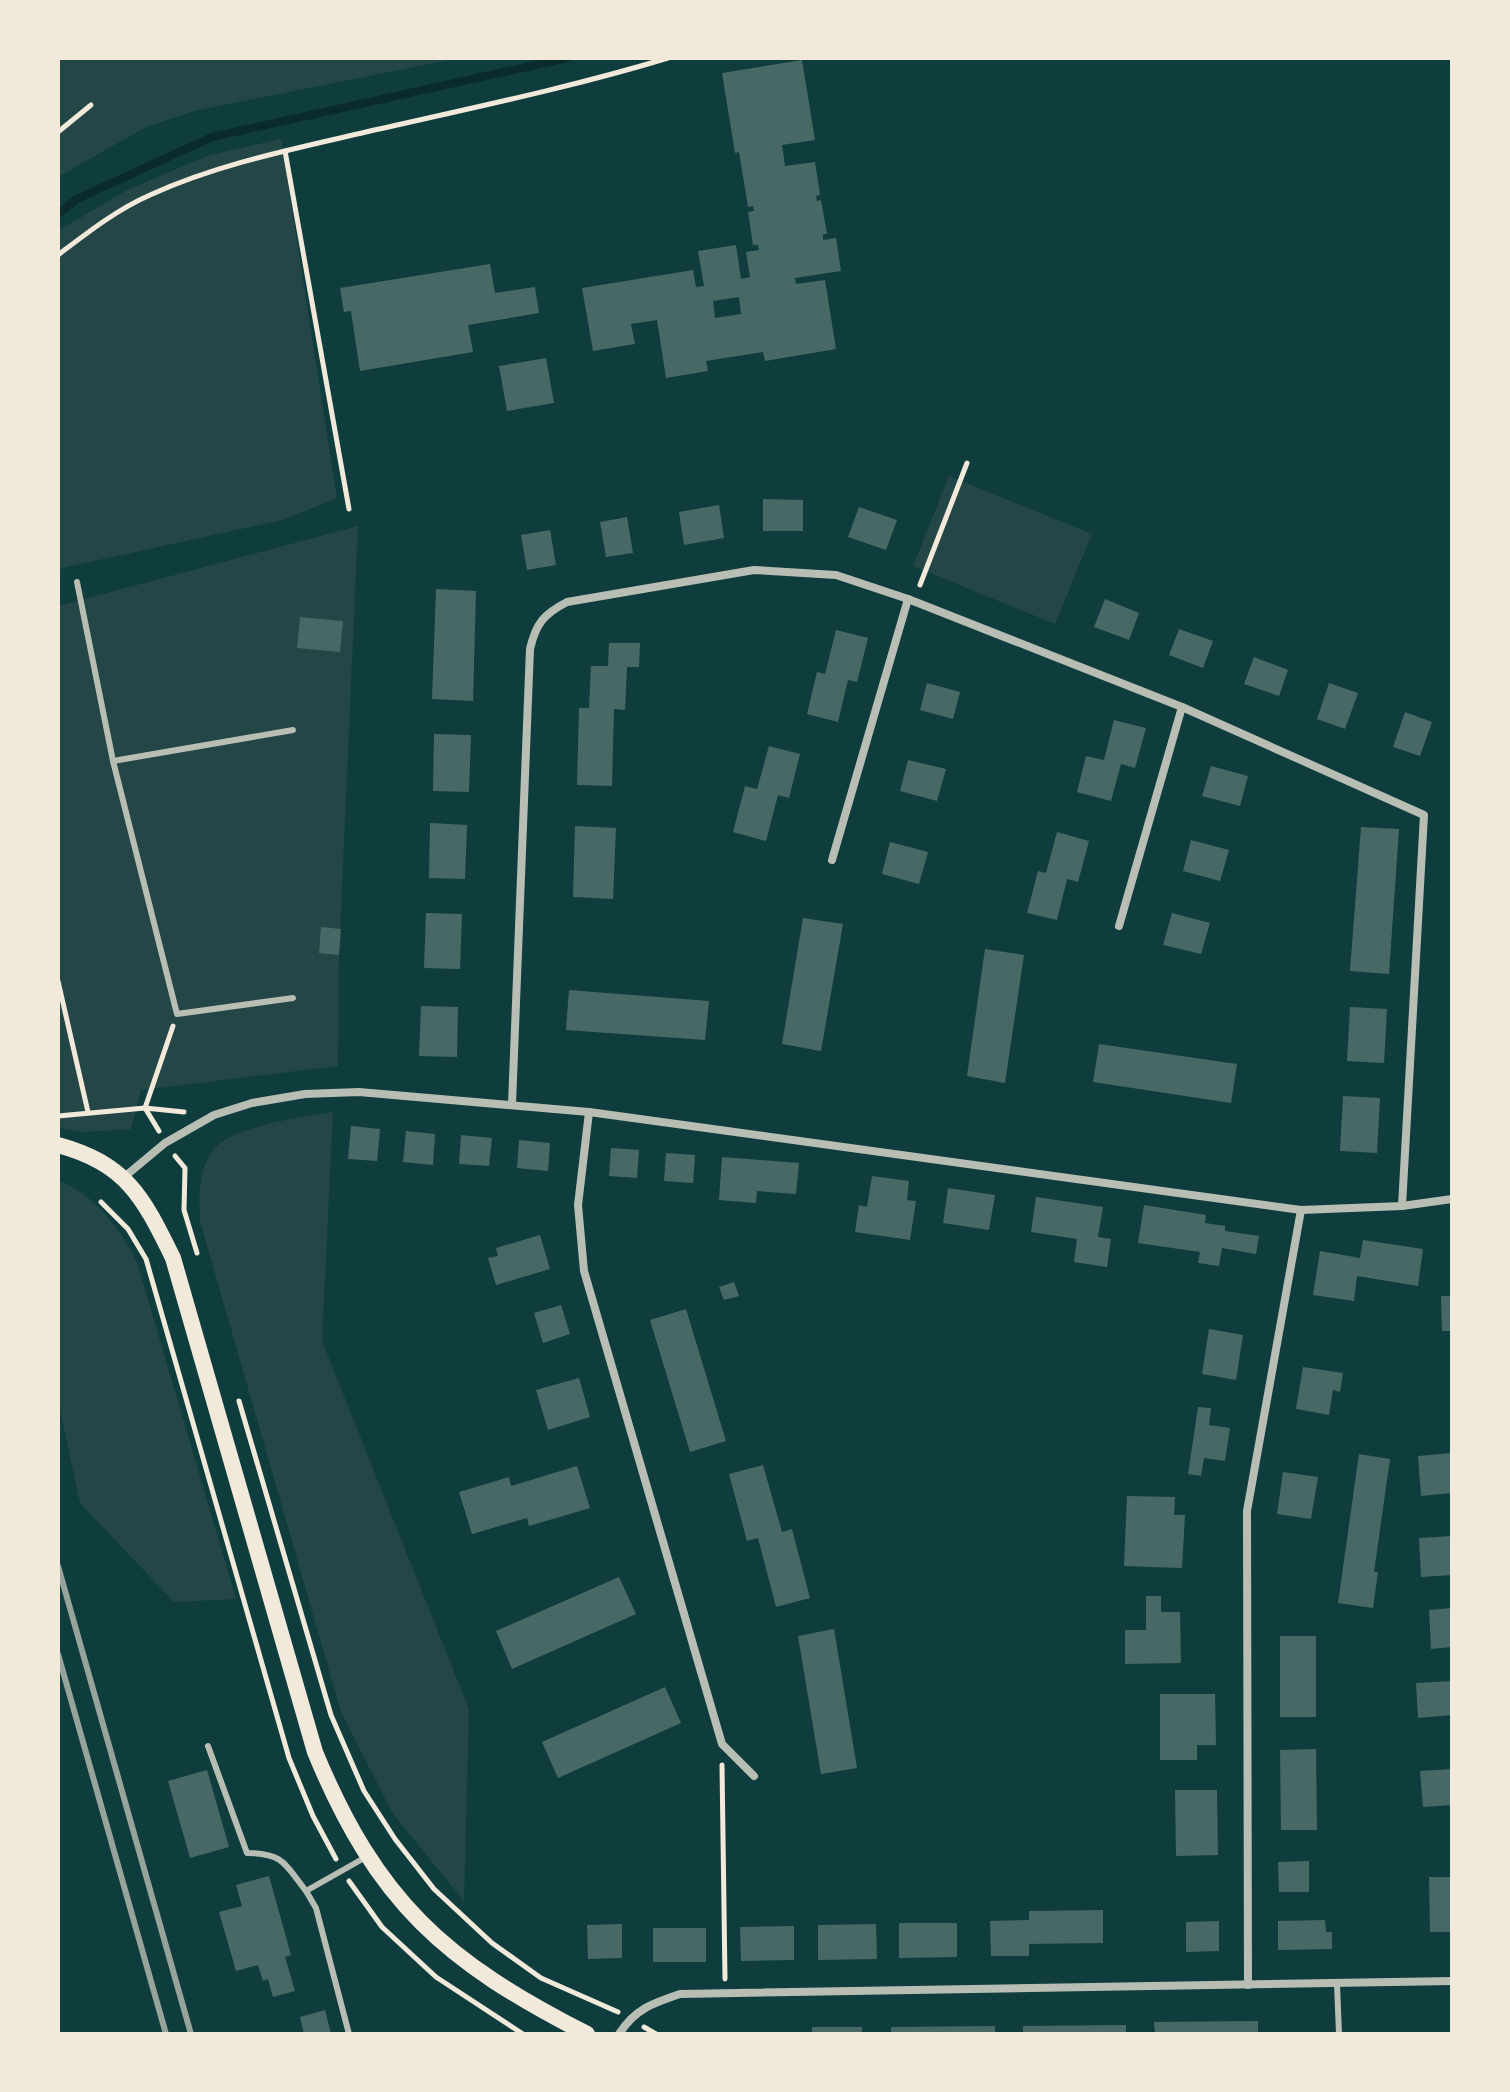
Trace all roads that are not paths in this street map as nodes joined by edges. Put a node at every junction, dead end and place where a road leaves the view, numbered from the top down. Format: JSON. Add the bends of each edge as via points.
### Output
{"nodes":[{"id":1,"x":77,"y":582,"type":"dead end"},
{"id":2,"x":911,"y":600,"type":"junction"},
{"id":3,"x":1182,"y":707,"type":"junction"},
{"id":4,"x":293,"y":730,"type":"dead end"},
{"id":5,"x":113,"y":761,"type":"junction"},
{"id":6,"x":832,"y":860,"type":"dead end"},
{"id":7,"x":1119,"y":926,"type":"dead end"},
{"id":8,"x":293,"y":998,"type":"dead end"},
{"id":9,"x":512,"y":1104,"type":"junction"},
{"id":10,"x":589,"y":1112,"type":"junction"},
{"id":11,"x":58,"y":1145,"type":"edge"},
{"id":12,"x":123,"y":1178,"type":"junction"},
{"id":13,"x":1452,"y":1199,"type":"edge"},
{"id":14,"x":1402,"y":1206,"type":"junction"},
{"id":15,"x":1301,"y":1210,"type":"junction"},
{"id":16,"x":208,"y":1746,"type":"dead end"},
{"id":17,"x":754,"y":1776,"type":"dead end"},
{"id":18,"x":366,"y":1857,"type":"junction"},
{"id":19,"x":306,"y":1891,"type":"junction"},
{"id":20,"x":1452,"y":1981,"type":"edge"},
{"id":21,"x":1337,"y":1984,"type":"junction"},
{"id":22,"x":1248,"y":1985,"type":"junction"},
{"id":23,"x":349,"y":2034,"type":"edge"},
{"id":24,"x":587,"y":2034,"type":"edge"},
{"id":25,"x":619,"y":2034,"type":"edge"},
{"id":26,"x":1339,"y":2034,"type":"edge"}],
"edges":[{"from":1,"to":5,"type":"lane"},
{"from":2,"to":3,"type":"street"},
{"from":2,"to":6,"type":"street"},
{"from":2,"to":9,"type":"street","via":[[836,575],[754,570],[567,602],[545,613],[534,628],[530,649]]},
{"from":3,"to":7,"type":"street"},
{"from":3,"to":14,"type":"street","via":[[1424,815]]},
{"from":4,"to":5,"type":"lane"},
{"from":5,"to":8,"type":"lane","via":[[177,1014]]},
{"from":9,"to":10,"type":"street"},
{"from":9,"to":12,"type":"street","via":[[359,1092],[279,1098],[214,1115],[165,1143]]},
{"from":10,"to":15,"type":"street"},
{"from":10,"to":17,"type":"street","via":[[578,1205],[584,1271],[722,1744]]},
{"from":11,"to":12,"type":"main road","via":[[88,1153]]},
{"from":12,"to":18,"type":"main road","via":[[148,1207],[173,1258],[315,1752]]},
{"from":13,"to":14,"type":"street"},
{"from":14,"to":15,"type":"street"},
{"from":15,"to":22,"type":"street","via":[[1247,1511]]},
{"from":16,"to":19,"type":"lane","via":[[247,1853],[272,1853]]},
{"from":18,"to":19,"type":"lane"},
{"from":18,"to":24,"type":"main road","via":[[447,1949],[513,1996]]},
{"from":19,"to":23,"type":"lane","via":[[316,1908]]},
{"from":20,"to":21,"type":"street"},
{"from":21,"to":22,"type":"street"},
{"from":21,"to":26,"type":"lane"},
{"from":22,"to":25,"type":"street","via":[[680,1994],[644,2006]]}]}
